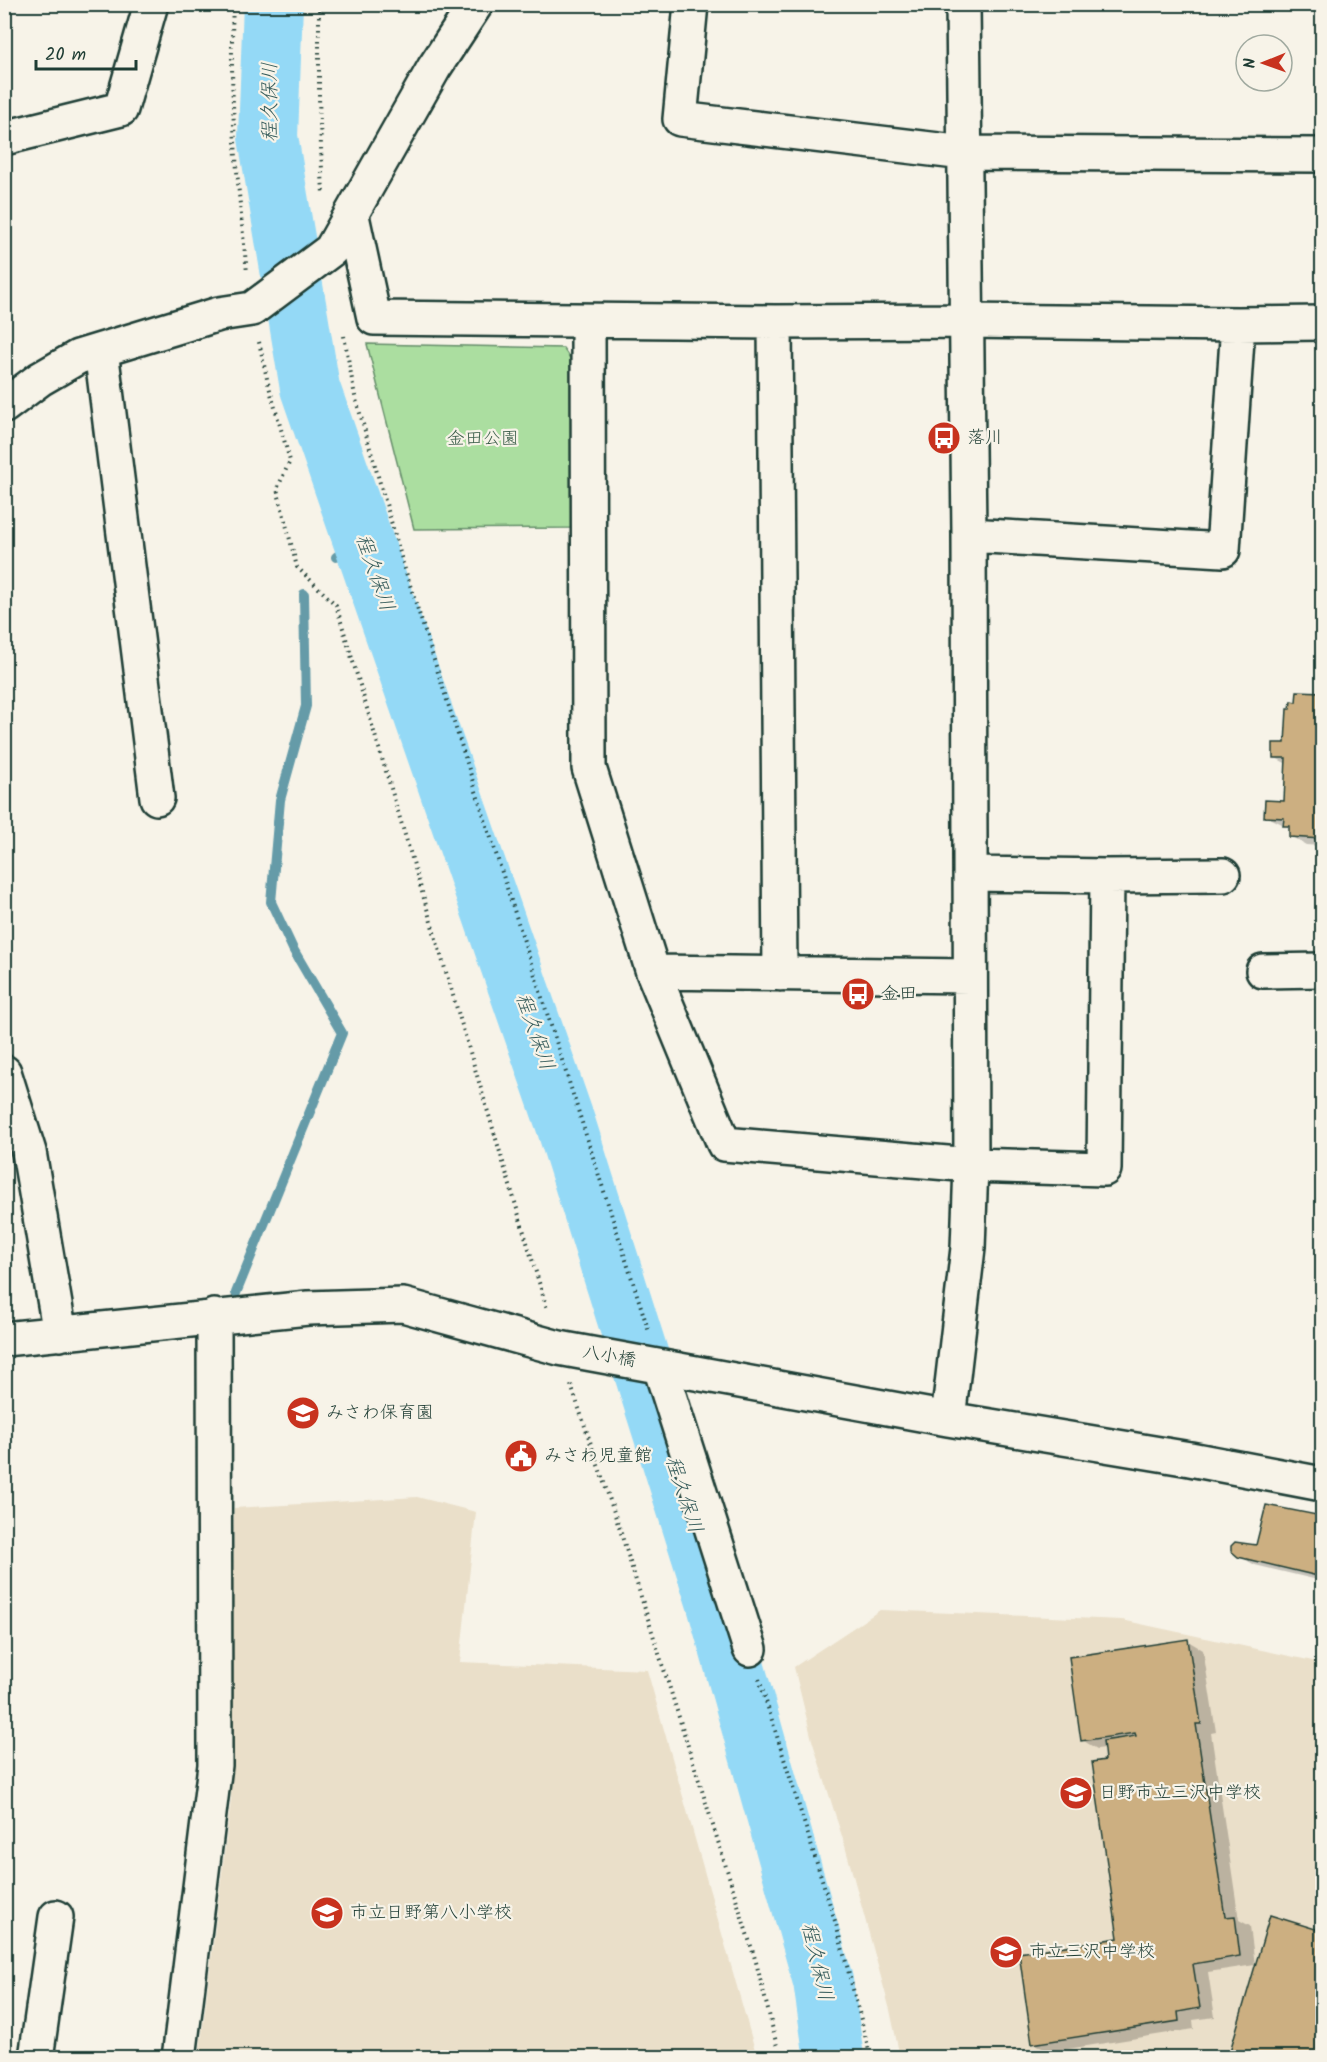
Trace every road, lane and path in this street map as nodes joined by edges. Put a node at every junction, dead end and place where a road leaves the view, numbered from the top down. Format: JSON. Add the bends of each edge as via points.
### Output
{"nodes":[{"id":1,"x":151,"y":4,"type":"edge"},
{"id":2,"x":233,"y":4,"type":"edge"},
{"id":3,"x":319,"y":4,"type":"edge"},
{"id":4,"x":476,"y":4,"type":"edge"},
{"id":5,"x":691,"y":4,"type":"edge"},
{"id":6,"x":963,"y":4,"type":"edge"},
{"id":7,"x":4,"y":138,"type":"edge"},
{"id":8,"x":964,"y":153,"type":"junction"},
{"id":9,"x":1323,"y":154,"type":"edge"},
{"id":10,"x":352,"y":216,"type":"junction"},
{"id":11,"x":331,"y":250,"type":"junction"},
{"id":12,"x":256,"y":306,"type":"junction"},
{"id":13,"x":588,"y":321,"type":"junction"},
{"id":14,"x":968,"y":321,"type":"junction"},
{"id":15,"x":776,"y":322,"type":"junction"},
{"id":16,"x":1323,"y":323,"type":"edge"},
{"id":17,"x":1238,"y":324,"type":"junction"},
{"id":18,"x":344,"y":333,"type":"dead end"},
{"id":19,"x":101,"y":350,"type":"junction"},
{"id":20,"x":4,"y":405,"type":"edge"},
{"id":21,"x":969,"y":535,"type":"junction"},
{"id":22,"x":157,"y":798,"type":"dead end"},
{"id":23,"x":970,"y":874,"type":"junction"},
{"id":24,"x":1223,"y":875,"type":"dead end"},
{"id":25,"x":1107,"y":876,"type":"junction"},
{"id":26,"x":1323,"y":970,"type":"edge"},
{"id":27,"x":1263,"y":971,"type":"dead end"},
{"id":28,"x":653,"y":972,"type":"junction"},
{"id":29,"x":780,"y":974,"type":"junction"},
{"id":30,"x":969,"y":976,"type":"junction"},
{"id":31,"x":4,"y":1072,"type":"edge"},
{"id":32,"x":971,"y":1165,"type":"junction"},
{"id":33,"x":214,"y":1316,"type":"junction"},
{"id":34,"x":60,"y":1334,"type":"junction"},
{"id":35,"x":9,"y":1339,"type":"edge"},
{"id":36,"x":564,"y":1349,"type":"junction"},
{"id":37,"x":655,"y":1365,"type":"junction"},
{"id":38,"x":948,"y":1419,"type":"junction"},
{"id":39,"x":1323,"y":1484,"type":"edge"},
{"id":40,"x":750,"y":1649,"type":"joint"},
{"id":41,"x":56,"y":1917,"type":"dead end"},
{"id":42,"x":36,"y":2058,"type":"edge"},
{"id":43,"x":179,"y":2058,"type":"edge"},
{"id":44,"x":780,"y":2058,"type":"edge"},
{"id":45,"x":871,"y":2058,"type":"edge"}],
"edges":[{"from":1,"to":7,"type":"street","via":[[121,109]]},
{"from":2,"to":12,"type":"path","via":[[235,166]]},
{"from":3,"to":11,"type":"path","via":[[320,152]]},
{"from":4,"to":10,"type":"street"},
{"from":5,"to":8,"type":"street","via":[[680,119]]},
{"from":6,"to":8,"type":"street"},
{"from":8,"to":9,"type":"street"},
{"from":8,"to":14,"type":"street"},
{"from":10,"to":11,"type":"street"},
{"from":10,"to":13,"type":"street","via":[[374,318]]},
{"from":11,"to":12,"type":"street"},
{"from":12,"to":19,"type":"street"},
{"from":12,"to":36,"type":"path","via":[[268,383],[290,461],[277,489],[297,567],[336,605]]},
{"from":13,"to":15,"type":"street"},
{"from":13,"to":28,"type":"street","via":[[590,768]]},
{"from":14,"to":15,"type":"street"},
{"from":14,"to":17,"type":"street"},
{"from":14,"to":21,"type":"street"},
{"from":15,"to":29,"type":"street"},
{"from":16,"to":17,"type":"street"},
{"from":17,"to":21,"type":"street","via":[[1223,550]]},
{"from":18,"to":37,"type":"path","via":[[355,396],[403,564],[635,1285]]},
{"from":19,"to":20,"type":"street","via":[[78,357],[39,379]]},
{"from":19,"to":22,"type":"street"},
{"from":21,"to":23,"type":"street"},
{"from":23,"to":25,"type":"street"},
{"from":23,"to":30,"type":"street"},
{"from":24,"to":25,"type":"street"},
{"from":25,"to":32,"type":"street","via":[[1104,1168]]},
{"from":26,"to":27,"type":"street"},
{"from":28,"to":29,"type":"street"},
{"from":28,"to":32,"type":"street","via":[[724,1144]]},
{"from":29,"to":30,"type":"street"},
{"from":30,"to":32,"type":"street"},
{"from":31,"to":34,"type":"street","via":[[29,1152]]},
{"from":32,"to":38,"type":"street","via":[[968,1248]]},
{"from":33,"to":34,"type":"street","name":"八小橋"},
{"from":33,"to":36,"type":"street","name":"八小橋","via":[[403,1305]]},
{"from":33,"to":43,"type":"street","via":[[215,1766]]},
{"from":34,"to":35,"type":"street","name":"八小橋"},
{"from":36,"to":37,"type":"street","name":"八小橋"},
{"from":36,"to":44,"type":"path","via":[[756,1962]]},
{"from":37,"to":38,"type":"street","name":"八小橋"},
{"from":37,"to":40,"type":"street"},
{"from":38,"to":39,"type":"street","name":"八小橋"},
{"from":40,"to":45,"type":"path","via":[[836,1924]]},
{"from":41,"to":42,"type":"street"}]}
